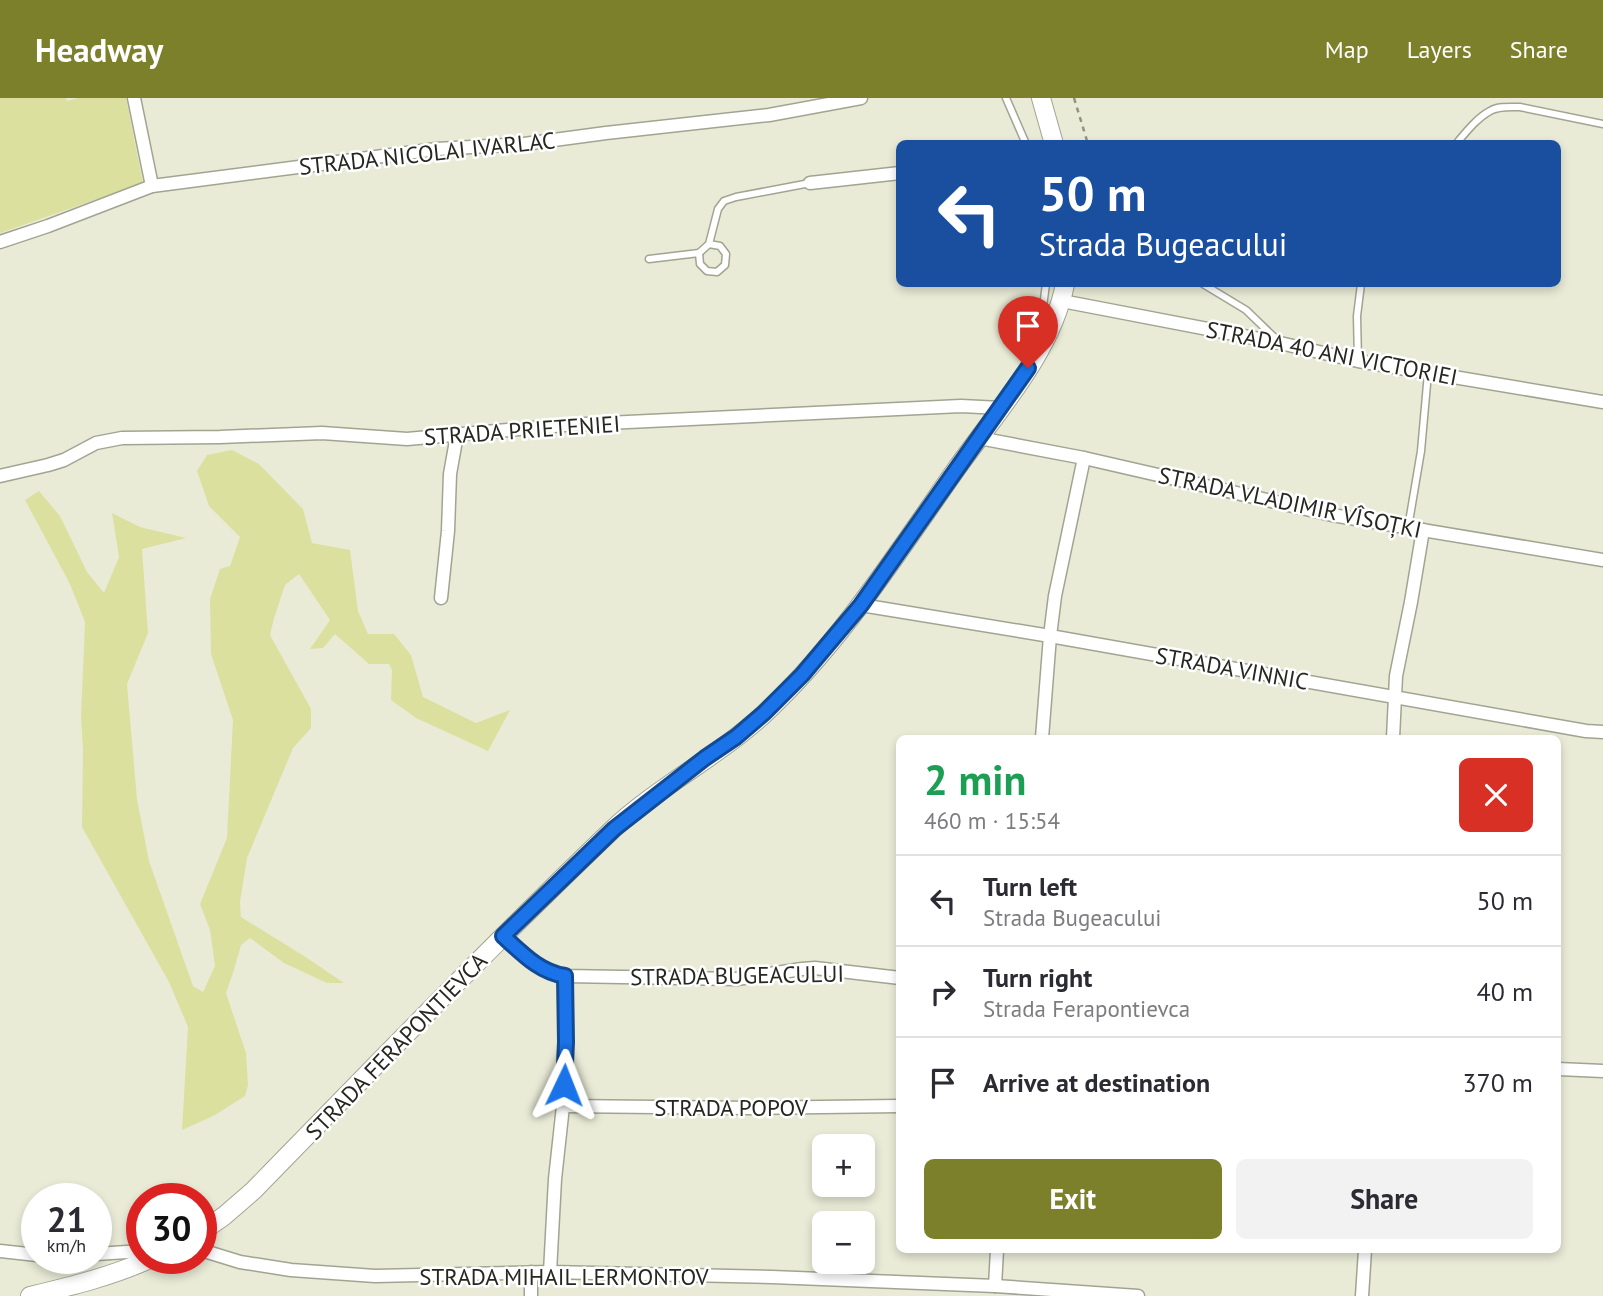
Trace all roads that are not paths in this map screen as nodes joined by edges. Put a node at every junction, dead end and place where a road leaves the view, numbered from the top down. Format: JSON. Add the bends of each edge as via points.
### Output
{"nodes":[{"id":1,"x":134,"y":98,"type":"edge"},
{"id":2,"x":861,"y":98,"type":"edge"},
{"id":3,"x":1006,"y":98,"type":"edge"},
{"id":4,"x":1041,"y":98,"type":"edge"},
{"id":5,"x":1603,"y":124,"type":"edge"},
{"id":6,"x":1024,"y":140,"type":"edge"},
{"id":7,"x":1053,"y":140,"type":"edge"},
{"id":8,"x":1459,"y":140,"type":"edge"},
{"id":9,"x":896,"y":173,"type":"edge"},
{"id":10,"x":810,"y":183,"type":"joint"},
{"id":11,"x":152,"y":186,"type":"junction"},
{"id":12,"x":0,"y":242,"type":"edge"},
{"id":13,"x":709,"y":244,"type":"junction"},
{"id":14,"x":699,"y":253,"type":"junction"},
{"id":15,"x":649,"y":259,"type":"dead end"},
{"id":16,"x":1046,"y":287,"type":"edge"},
{"id":17,"x":1208,"y":287,"type":"edge"},
{"id":18,"x":1361,"y":287,"type":"edge"},
{"id":19,"x":1064,"y":292,"type":"edge"},
{"id":20,"x":1280,"y":343,"type":"junction"},
{"id":21,"x":1358,"y":361,"type":"junction"},
{"id":22,"x":1028,"y":368,"type":"junction"},
{"id":23,"x":1428,"y":373,"type":"junction"},
{"id":24,"x":1603,"y":402,"type":"edge"},
{"id":25,"x":1001,"y":408,"type":"junction"},
{"id":26,"x":457,"y":435,"type":"junction"},
{"id":27,"x":979,"y":438,"type":"junction"},
{"id":28,"x":1084,"y":458,"type":"junction"},
{"id":29,"x":0,"y":476,"type":"edge"},
{"id":30,"x":1408,"y":528,"type":"junction"},
{"id":31,"x":1423,"y":530,"type":"junction"},
{"id":32,"x":1603,"y":560,"type":"edge"},
{"id":33,"x":441,"y":598,"type":"dead end"},
{"id":34,"x":861,"y":605,"type":"junction"},
{"id":35,"x":1050,"y":636,"type":"junction"},
{"id":36,"x":1395,"y":696,"type":"junction"},
{"id":37,"x":1603,"y":732,"type":"edge"},
{"id":38,"x":1042,"y":735,"type":"edge"},
{"id":39,"x":1393,"y":735,"type":"edge"},
{"id":40,"x":503,"y":936,"type":"junction"},
{"id":41,"x":565,"y":976,"type":"junction"},
{"id":42,"x":896,"y":978,"type":"edge"},
{"id":43,"x":1561,"y":1069,"type":"edge"},
{"id":44,"x":1603,"y":1071,"type":"edge"},
{"id":45,"x":563,"y":1106,"type":"junction"},
{"id":46,"x":896,"y":1106,"type":"edge"},
{"id":47,"x":217,"y":1221,"type":"edge"},
{"id":48,"x":0,"y":1251,"type":"edge"},
{"id":49,"x":21,"y":1253,"type":"edge"},
{"id":50,"x":997,"y":1253,"type":"edge"},
{"id":51,"x":1365,"y":1253,"type":"edge"},
{"id":52,"x":217,"y":1255,"type":"edge"},
{"id":53,"x":126,"y":1269,"type":"edge"},
{"id":54,"x":531,"y":1272,"type":"junction"},
{"id":55,"x":550,"y":1272,"type":"junction"},
{"id":56,"x":995,"y":1286,"type":"junction"},
{"id":57,"x":30,"y":1296,"type":"edge"},
{"id":58,"x":531,"y":1296,"type":"edge"},
{"id":59,"x":1138,"y":1296,"type":"edge"},
{"id":60,"x":1362,"y":1296,"type":"edge"}],
"edges":[{"from":1,"to":11,"type":"street"},
{"from":2,"to":11,"type":"street","name":"STRADA NICOLAI IVARLAC","via":[[769,115],[524,144],[437,149]]},
{"from":3,"to":6,"type":"lane"},
{"from":4,"to":7,"type":"main road"},
{"from":5,"to":8,"type":"lane","via":[[1505,107],[1492,109]]},
{"from":9,"to":10,"type":"street"},
{"from":10,"to":13,"type":"lane","via":[[724,201]]},
{"from":11,"to":12,"type":"street","name":"STRADA NICOLAI IVARLAC"},
{"from":13,"to":14,"type":"lane"},
{"from":13,"to":14,"type":"lane","via":[[720,246],[726,254],[725,265],[717,272],[707,271],[700,264]]},
{"from":14,"to":15,"type":"lane"},
{"from":16,"to":22,"type":"lane"},
{"from":17,"to":20,"type":"lane","via":[[1246,310]]},
{"from":18,"to":21,"type":"lane"},
{"from":19,"to":20,"type":"street","name":"STRADA 40 ANI VICTORIEI"},
{"from":19,"to":22,"type":"main road","name":"STRADA FERAPONTIEVCA"},
{"from":20,"to":21,"type":"street","name":"STRADA 40 ANI VICTORIEI"},
{"from":21,"to":23,"type":"street","name":"STRADA 40 ANI VICTORIEI"},
{"from":22,"to":25,"type":"main road","name":"STRADA FERAPONTIEVCA"},
{"from":23,"to":24,"type":"street","name":"STRADA 40 ANI VICTORIEI"},
{"from":23,"to":30,"type":"lane"},
{"from":25,"to":26,"type":"street","name":"STRADA PRIETENIEI","via":[[684,419]]},
{"from":25,"to":27,"type":"main road","name":"STRADA FERAPONTIEVCA"},
{"from":26,"to":29,"type":"street","name":"STRADA PRIETENIEI","via":[[407,439],[322,433],[122,438],[96,443],[48,465]]},
{"from":26,"to":33,"type":"street"},
{"from":27,"to":28,"type":"street","name":"STRADA VLADIMIR VÎSOȚKI"},
{"from":27,"to":34,"type":"main road","name":"STRADA FERAPONTIEVCA"},
{"from":28,"to":30,"type":"street","name":"STRADA VLADIMIR VÎSOȚKI"},
{"from":28,"to":35,"type":"street"},
{"from":30,"to":31,"type":"street","name":"STRADA VLADIMIR VÎSOȚKI"},
{"from":31,"to":32,"type":"street","name":"STRADA VLADIMIR VÎSOȚKI"},
{"from":31,"to":36,"type":"street"},
{"from":34,"to":35,"type":"street","name":"STRADA VINNIC"},
{"from":34,"to":40,"type":"main road","name":"STRADA FERAPONTIEVCA","via":[[764,713],[614,829]]},
{"from":35,"to":36,"type":"street","name":"STRADA VINNIC"},
{"from":35,"to":38,"type":"street"},
{"from":36,"to":37,"type":"street","name":"STRADA VINNIC"},
{"from":36,"to":39,"type":"street"},
{"from":40,"to":41,"type":"street","name":"STRADA BUGEACULUI","via":[[544,970]]},
{"from":40,"to":47,"type":"main road","name":"STRADA FERAPONTIEVCA","via":[[254,1190]]},
{"from":41,"to":42,"type":"street","name":"STRADA BUGEACULUI","via":[[737,979],[815,968]]},
{"from":41,"to":45,"type":"street"},
{"from":43,"to":44,"type":"street"},
{"from":45,"to":46,"type":"street","name":"STRADA POPOV"},
{"from":45,"to":55,"type":"street"},
{"from":48,"to":49,"type":"street"},
{"from":50,"to":56,"type":"street"},
{"from":51,"to":60,"type":"street"},
{"from":52,"to":54,"type":"street","name":"STRADA MIHAIL LERMONTOV","via":[[291,1270],[375,1276]]},
{"from":53,"to":57,"type":"main road"},
{"from":54,"to":55,"type":"street","name":"STRADA MIHAIL LERMONTOV"},
{"from":54,"to":58,"type":"street"},
{"from":55,"to":56,"type":"street","name":"STRADA MIHAIL LERMONTOV"},
{"from":56,"to":59,"type":"street","name":"STRADA MIHAIL LERMONTOV"}]}
